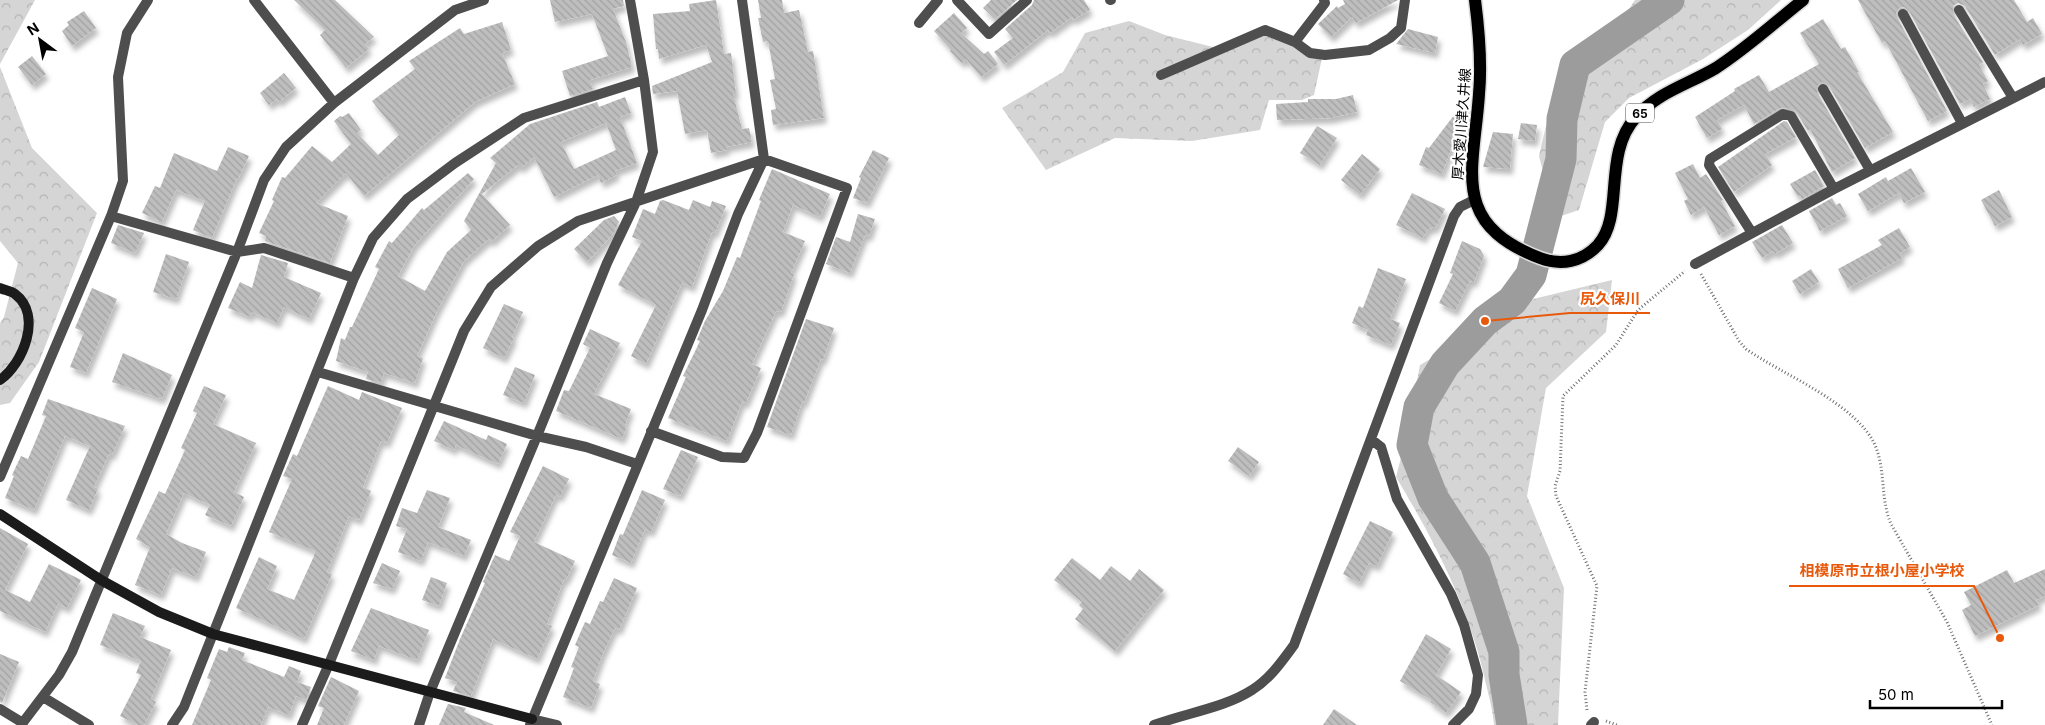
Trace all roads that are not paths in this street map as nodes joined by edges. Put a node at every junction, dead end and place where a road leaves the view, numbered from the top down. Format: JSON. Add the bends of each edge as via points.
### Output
{"nodes":[{"id":1,"x":148,"y":0,"type":"edge"},
{"id":2,"x":254,"y":0,"type":"edge"},
{"id":3,"x":484,"y":0,"type":"edge"},
{"id":4,"x":630,"y":0,"type":"edge"},
{"id":5,"x":742,"y":0,"type":"edge"},
{"id":6,"x":938,"y":0,"type":"edge"},
{"id":7,"x":957,"y":0,"type":"edge"},
{"id":8,"x":1027,"y":0,"type":"edge"},
{"id":9,"x":1324,"y":0,"type":"edge"},
{"id":10,"x":1405,"y":0,"type":"edge"},
{"id":11,"x":1475,"y":0,"type":"edge"},
{"id":12,"x":1802,"y":0,"type":"edge"},
{"id":13,"x":457,"y":5,"type":"edge"},
{"id":14,"x":1959,"y":10,"type":"dead end"},
{"id":15,"x":1903,"y":14,"type":"dead end"},
{"id":16,"x":919,"y":23,"type":"dead end"},
{"id":17,"x":1295,"y":42,"type":"junction"},
{"id":18,"x":1161,"y":75,"type":"dead end"},
{"id":19,"x":644,"y":80,"type":"junction"},
{"id":20,"x":2045,"y":82,"type":"edge"},
{"id":21,"x":1823,"y":90,"type":"dead end"},
{"id":22,"x":2012,"y":98,"type":"junction"},
{"id":23,"x":334,"y":103,"type":"junction"},
{"id":24,"x":1962,"y":123,"type":"junction"},
{"id":25,"x":764,"y":159,"type":"junction"},
{"id":26,"x":1870,"y":170,"type":"junction"},
{"id":27,"x":1834,"y":188,"type":"junction"},
{"id":28,"x":1474,"y":200,"type":"junction"},
{"id":29,"x":636,"y":202,"type":"junction"},
{"id":30,"x":111,"y":216,"type":"junction"},
{"id":31,"x":1752,"y":233,"type":"junction"},
{"id":32,"x":237,"y":252,"type":"junction"},
{"id":33,"x":1694,"y":264,"type":"road end"},
{"id":34,"x":354,"y":278,"type":"junction"},
{"id":35,"x":0,"y":288,"type":"edge"},
{"id":36,"x":318,"y":372,"type":"junction"},
{"id":37,"x":0,"y":380,"type":"edge"},
{"id":38,"x":432,"y":406,"type":"junction"},
{"id":39,"x":651,"y":431,"type":"junction"},
{"id":40,"x":537,"y":436,"type":"junction"},
{"id":41,"x":1372,"y":440,"type":"junction"},
{"id":42,"x":637,"y":464,"type":"junction"},
{"id":43,"x":0,"y":477,"type":"edge"},
{"id":44,"x":0,"y":514,"type":"edge"},
{"id":45,"x":101,"y":580,"type":"junction"},
{"id":46,"x":213,"y":634,"type":"junction"},
{"id":47,"x":329,"y":664,"type":"junction"},
{"id":48,"x":430,"y":692,"type":"junction"},
{"id":49,"x":43,"y":697,"type":"junction"},
{"id":50,"x":0,"y":709,"type":"edge"},
{"id":51,"x":531,"y":722,"type":"edge"},
{"id":52,"x":22,"y":724,"type":"edge"},
{"id":53,"x":89,"y":725,"type":"edge"},
{"id":54,"x":172,"y":725,"type":"edge"},
{"id":55,"x":302,"y":725,"type":"edge"},
{"id":56,"x":418,"y":725,"type":"edge"},
{"id":57,"x":557,"y":725,"type":"edge"},
{"id":58,"x":1154,"y":725,"type":"edge"},
{"id":59,"x":1453,"y":725,"type":"edge"}],
"edges":[{"from":1,"to":30,"type":"street","via":[[128,33],[118,77],[123,181]]},
{"from":2,"to":23,"type":"street"},
{"from":3,"to":13,"type":"street"},
{"from":4,"to":19,"type":"street"},
{"from":5,"to":25,"type":"street"},
{"from":6,"to":16,"type":"street"},
{"from":7,"to":8,"type":"street","via":[[990,34]]},
{"from":9,"to":17,"type":"street","via":[[1325,3]]},
{"from":10,"to":17,"type":"street","via":[[1400,28],[1390,38],[1368,50],[1310,54]]},
{"from":11,"to":28,"type":"main road","name":"厚木愛川津久井線","number":"65","via":[[1480,81],[1471,170]]},
{"from":12,"to":28,"type":"main road","name":"厚木愛川津久井線","number":"65","via":[[1738,54],[1658,98],[1636,117],[1620,144],[1610,220],[1601,242],[1590,252],[1575,260],[1558,263],[1530,254],[1497,234]]},
{"from":13,"to":23,"type":"street"},
{"from":14,"to":22,"type":"street"},
{"from":15,"to":24,"type":"street"},
{"from":17,"to":18,"type":"street","via":[[1265,30]]},
{"from":19,"to":29,"type":"street","via":[[652,152]]},
{"from":19,"to":34,"type":"street","via":[[524,118],[455,163],[407,199],[373,238]]},
{"from":20,"to":22,"type":"street"},
{"from":21,"to":26,"type":"street"},
{"from":22,"to":24,"type":"street"},
{"from":23,"to":32,"type":"street","via":[[286,147],[264,180]]},
{"from":24,"to":26,"type":"street"},
{"from":25,"to":29,"type":"street"},
{"from":25,"to":39,"type":"street","via":[[738,214]]},
{"from":25,"to":39,"type":"street","via":[[847,188],[757,433],[744,458],[722,457]]},
{"from":26,"to":27,"type":"street"},
{"from":27,"to":31,"type":"street"},
{"from":27,"to":31,"type":"street","via":[[1791,116],[1783,114],[1710,160],[1709,165]]},
{"from":28,"to":41,"type":"street","via":[[1460,207],[1454,216]]},
{"from":29,"to":38,"type":"street","via":[[578,222],[538,246],[490,287],[464,331]]},
{"from":29,"to":40,"type":"street","via":[[607,264]]},
{"from":30,"to":32,"type":"street"},
{"from":30,"to":43,"type":"street"},
{"from":31,"to":33,"type":"street"},
{"from":32,"to":34,"type":"street","via":[[264,248]]},
{"from":32,"to":45,"type":"street"},
{"from":34,"to":36,"type":"street"},
{"from":35,"to":37,"type":"street","via":[[15,294],[28,319],[23,352],[15,368]]},
{"from":36,"to":38,"type":"street"},
{"from":36,"to":46,"type":"street"},
{"from":38,"to":40,"type":"street"},
{"from":38,"to":47,"type":"street"},
{"from":39,"to":42,"type":"street"},
{"from":40,"to":42,"type":"street","via":[[586,446]]},
{"from":40,"to":48,"type":"street"},
{"from":41,"to":58,"type":"street","via":[[1294,644],[1279,665],[1252,690],[1232,700]]},
{"from":41,"to":59,"type":"street","via":[[1381,448],[1398,499],[1451,594],[1476,666],[1476,694],[1469,709]]},
{"from":42,"to":51,"type":"street"},
{"from":44,"to":45,"type":"street"},
{"from":45,"to":46,"type":"street","via":[[159,612]]},
{"from":45,"to":49,"type":"street","via":[[72,652]]},
{"from":46,"to":47,"type":"street"},
{"from":46,"to":54,"type":"street","via":[[184,707]]},
{"from":47,"to":48,"type":"street"},
{"from":47,"to":55,"type":"street"},
{"from":48,"to":51,"type":"street"},
{"from":48,"to":56,"type":"street"},
{"from":49,"to":52,"type":"street"},
{"from":49,"to":53,"type":"street"},
{"from":50,"to":52,"type":"street"},
{"from":51,"to":57,"type":"street"}]}
